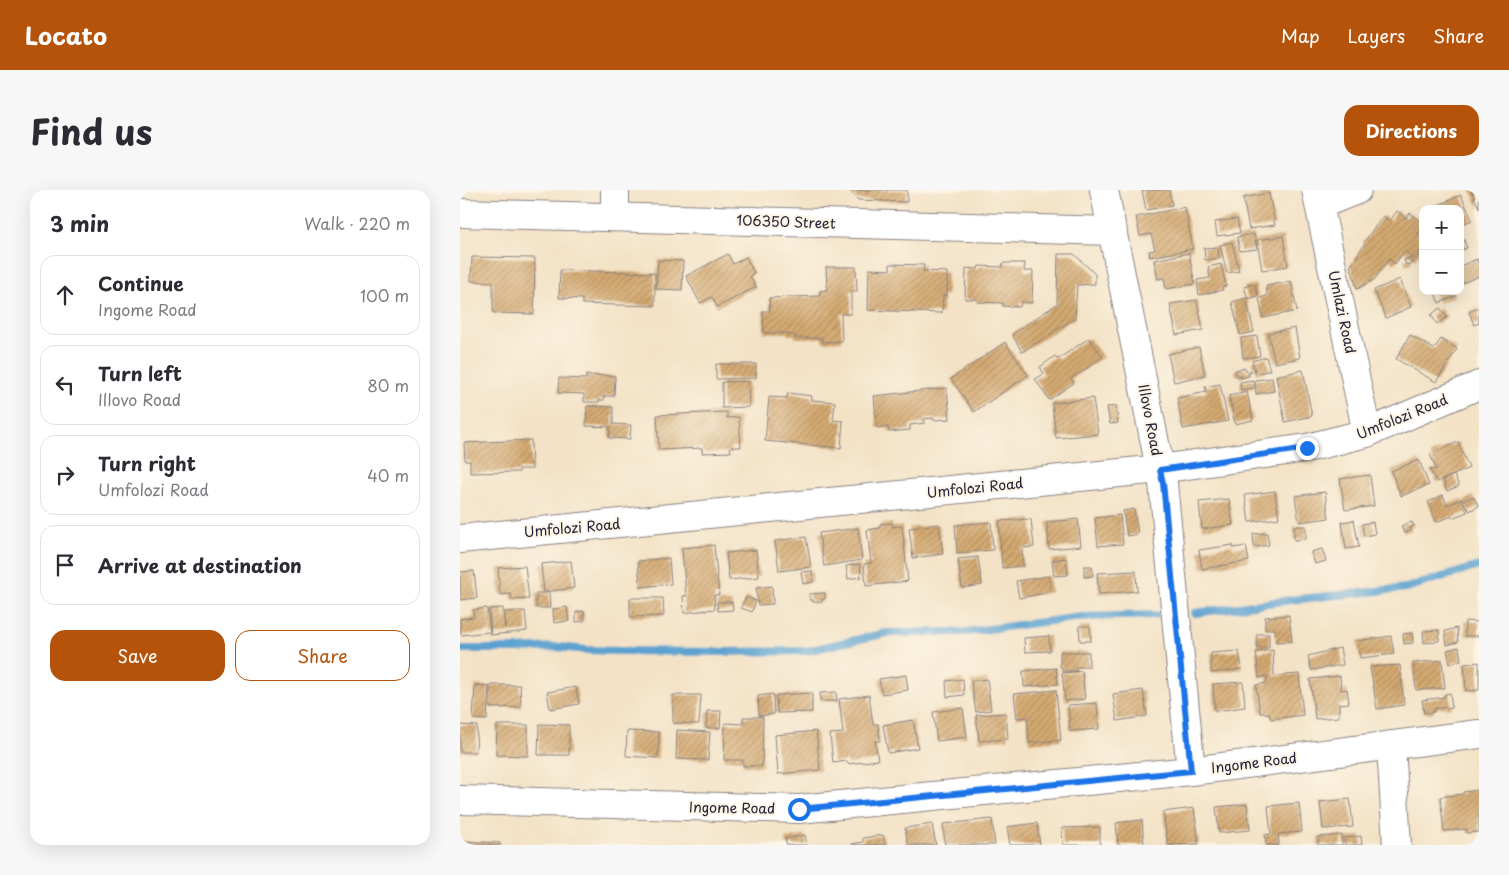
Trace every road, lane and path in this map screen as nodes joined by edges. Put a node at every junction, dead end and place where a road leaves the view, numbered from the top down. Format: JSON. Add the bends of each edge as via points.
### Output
{"nodes":[{"id":1,"x":616,"y":190,"type":"edge"},
{"id":2,"x":1104,"y":190,"type":"edge"},
{"id":3,"x":1357,"y":190,"type":"edge"},
{"id":4,"x":1318,"y":198,"type":"edge"},
{"id":5,"x":460,"y":213,"type":"edge"},
{"id":6,"x":615,"y":217,"type":"junction"},
{"id":7,"x":1112,"y":231,"type":"junction"},
{"id":8,"x":1479,"y":386,"type":"edge"},
{"id":9,"x":1368,"y":433,"type":"junction"},
{"id":10,"x":1160,"y":470,"type":"junction"},
{"id":11,"x":460,"y":538,"type":"edge"},
{"id":12,"x":1479,"y":734,"type":"edge"},
{"id":13,"x":1391,"y":745,"type":"junction"},
{"id":14,"x":1191,"y":771,"type":"junction"},
{"id":15,"x":460,"y":800,"type":"edge"},
{"id":16,"x":1397,"y":845,"type":"edge"}],
"edges":[{"from":1,"to":6,"type":"street"},
{"from":2,"to":7,"type":"street","name":"Illovo Road"},
{"from":3,"to":4,"type":"street"},
{"from":4,"to":9,"type":"street","name":"Umlazi Road"},
{"from":5,"to":6,"type":"street","name":"106350 Street"},
{"from":6,"to":7,"type":"street","name":"106350 Street"},
{"from":7,"to":10,"type":"street","name":"Illovo Road"},
{"from":8,"to":9,"type":"street","name":"Umfolozi Road"},
{"from":9,"to":10,"type":"street","name":"Umfolozi Road","via":[[1307,448]]},
{"from":10,"to":11,"type":"street","name":"Umfolozi Road"},
{"from":10,"to":14,"type":"street","name":"Illovo Road"},
{"from":12,"to":13,"type":"street","name":"Ingome Road"},
{"from":13,"to":14,"type":"street","name":"Ingome Road"},
{"from":13,"to":16,"type":"street"},
{"from":14,"to":15,"type":"street","name":"Ingome Road","via":[[799,809]]}]}
